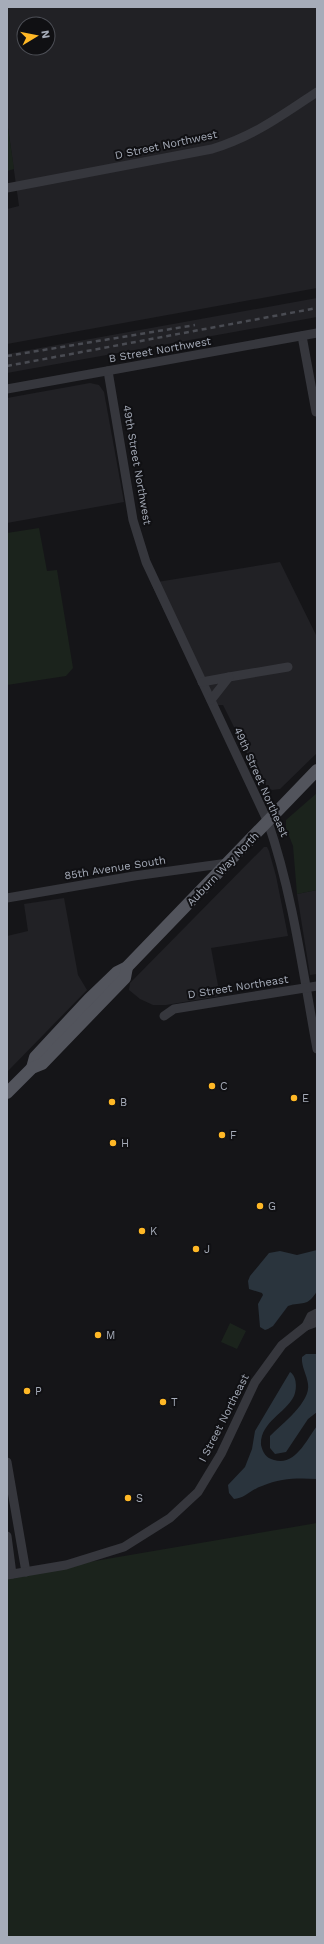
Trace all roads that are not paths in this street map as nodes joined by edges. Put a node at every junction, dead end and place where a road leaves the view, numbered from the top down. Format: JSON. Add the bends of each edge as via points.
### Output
{"nodes":[{"id":1,"x":317,"y":92,"type":"edge"},
{"id":2,"x":7,"y":188,"type":"edge"},
{"id":3,"x":317,"y":333,"type":"edge"},
{"id":4,"x":302,"y":336,"type":"junction"},
{"id":5,"x":108,"y":371,"type":"junction"},
{"id":6,"x":7,"y":389,"type":"edge"},
{"id":7,"x":316,"y":412,"type":"dead end"},
{"id":8,"x":146,"y":562,"type":"joint"},
{"id":9,"x":288,"y":667,"type":"dead end"},
{"id":10,"x":229,"y":677,"type":"junction"},
{"id":11,"x":202,"y":682,"type":"junction"},
{"id":12,"x":211,"y":700,"type":"junction"},
{"id":13,"x":317,"y":770,"type":"edge"},
{"id":14,"x":268,"y":822,"type":"junction"},
{"id":15,"x":228,"y":863,"type":"junction"},
{"id":16,"x":7,"y":898,"type":"edge"},
{"id":17,"x":127,"y":967,"type":"junction"},
{"id":18,"x":317,"y":986,"type":"edge"},
{"id":19,"x":306,"y":988,"type":"junction"},
{"id":20,"x":164,"y":1016,"type":"dead end"},
{"id":21,"x":317,"y":1049,"type":"edge"},
{"id":22,"x":34,"y":1067,"type":"junction"},
{"id":23,"x":7,"y":1093,"type":"edge"},
{"id":24,"x":317,"y":1313,"type":"edge"},
{"id":25,"x":317,"y":1322,"type":"edge"},
{"id":26,"x":306,"y":1326,"type":"junction"},
{"id":27,"x":7,"y":1462,"type":"edge"},
{"id":28,"x":7,"y":1536,"type":"edge"},
{"id":29,"x":26,"y":1572,"type":"junction"},
{"id":30,"x":10,"y":1574,"type":"edge"}],
"edges":[{"from":1,"to":2,"type":"street","name":"D Street Northwest","via":[[256,132],[218,147],[184,156]]},
{"from":3,"to":4,"type":"street","name":"B Street Northwest"},
{"from":4,"to":5,"type":"street","name":"B Street Northwest"},
{"from":4,"to":7,"type":"street"},
{"from":5,"to":6,"type":"street","name":"B Street Northwest"},
{"from":5,"to":8,"type":"street","name":"49th Street Northwest","via":[[133,520]]},
{"from":8,"to":11,"type":"street","name":"49th Street Northeast"},
{"from":9,"to":10,"type":"street"},
{"from":10,"to":11,"type":"street"},
{"from":10,"to":12,"type":"street"},
{"from":11,"to":12,"type":"street","name":"49th Street Northeast"},
{"from":12,"to":14,"type":"street","name":"49th Street Northeast"},
{"from":13,"to":14,"type":"main road","name":"Auburn Way North"},
{"from":14,"to":15,"type":"main road","name":"Auburn Way North"},
{"from":14,"to":19,"type":"street","name":"49th Street Northeast","via":[[292,908]]},
{"from":15,"to":16,"type":"street","name":"85th Avenue South"},
{"from":15,"to":17,"type":"main road","name":"Auburn Way North"},
{"from":17,"to":22,"type":"main road","name":"Auburn Way North","via":[[117,972],[56,1034],[35,1058]]},
{"from":17,"to":22,"type":"main road","name":"Auburn Way North","via":[[125,978],[42,1064]]},
{"from":18,"to":19,"type":"street","name":"D Street Northeast"},
{"from":19,"to":20,"type":"street","name":"D Street Northeast","via":[[174,1009]]},
{"from":19,"to":21,"type":"street","name":"49th Street Northeast"},
{"from":22,"to":23,"type":"main road","name":"Auburn Way North"},
{"from":24,"to":26,"type":"street","name":"I Street Northeast","via":[[311,1316]]},
{"from":25,"to":26,"type":"street","name":"I Street Northeast"},
{"from":26,"to":29,"type":"street","name":"I Street Northeast","via":[[282,1345],[255,1382],[221,1454],[198,1492],[170,1518],[124,1547],[66,1564]]},
{"from":27,"to":29,"type":"street"},
{"from":28,"to":30,"type":"street"},
{"from":29,"to":30,"type":"street","name":"I Street Northeast"}]}
